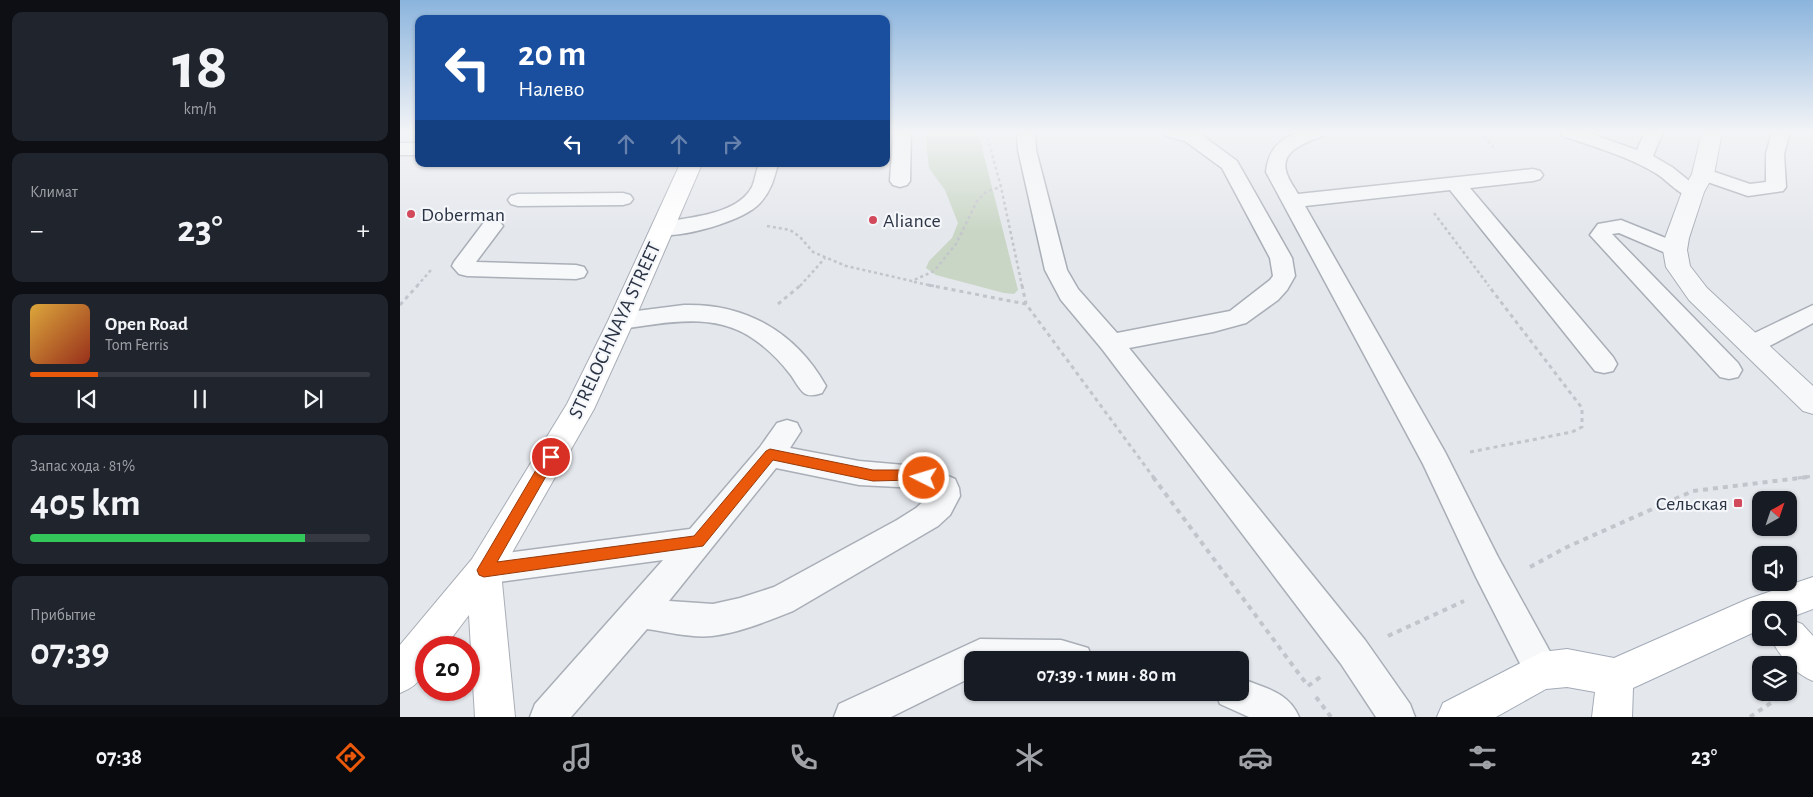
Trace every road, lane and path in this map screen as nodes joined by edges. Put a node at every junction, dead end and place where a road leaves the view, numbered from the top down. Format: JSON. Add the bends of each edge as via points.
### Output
{"nodes":[{"id":1,"x":901,"y":165,"type":"edge"},
{"id":2,"x":995,"y":165,"type":"edge"},
{"id":3,"x":1031,"y":165,"type":"edge"},
{"id":4,"x":1230,"y":165,"type":"edge"},
{"id":5,"x":1276,"y":165,"type":"edge"},
{"id":6,"x":1656,"y":165,"type":"edge"},
{"id":7,"x":1703,"y":165,"type":"edge"},
{"id":8,"x":1775,"y":165,"type":"edge"},
{"id":9,"x":690,"y":167,"type":"edge"},
{"id":10,"x":767,"y":167,"type":"edge"},
{"id":11,"x":1533,"y":175,"type":"dead end"},
{"id":12,"x":900,"y":181,"type":"dead end"},
{"id":13,"x":1698,"y":183,"type":"junction"},
{"id":14,"x":1456,"y":184,"type":"junction"},
{"id":15,"x":1001,"y":187,"type":"junction"},
{"id":16,"x":1416,"y":188,"type":"junction"},
{"id":17,"x":623,"y":199,"type":"dead end"},
{"id":18,"x":518,"y":200,"type":"dead end"},
{"id":19,"x":1293,"y":201,"type":"junction"},
{"id":20,"x":492,"y":226,"type":"dead end"},
{"id":21,"x":765,"y":226,"type":"dead end"},
{"id":22,"x":662,"y":229,"type":"junction"},
{"id":23,"x":1675,"y":250,"type":"junction"},
{"id":24,"x":825,"y":258,"type":"junction"},
{"id":25,"x":576,"y":272,"type":"dead end"},
{"id":26,"x":422,"y":280,"type":"dead end"},
{"id":27,"x":912,"y":281,"type":"junction"},
{"id":28,"x":400,"y":298,"type":"edge"},
{"id":29,"x":407,"y":298,"type":"junction"},
{"id":30,"x":1026,"y":304,"type":"junction"},
{"id":31,"x":400,"y":305,"type":"edge"},
{"id":32,"x":1813,"y":312,"type":"edge"},
{"id":33,"x":622,"y":321,"type":"junction"},
{"id":34,"x":747,"y":323,"type":"junction"},
{"id":35,"x":1112,"y":343,"type":"junction"},
{"id":36,"x":1751,"y":345,"type":"junction"},
{"id":37,"x":1604,"y":364,"type":"dead end"},
{"id":38,"x":1729,"y":370,"type":"dead end"},
{"id":39,"x":813,"y":386,"type":"dead end"},
{"id":40,"x":1810,"y":393,"type":"edge"},
{"id":41,"x":787,"y":431,"type":"dead end"},
{"id":42,"x":770,"y":455,"type":"junction"},
{"id":43,"x":1435,"y":460,"type":"junction"},
{"id":44,"x":698,"y":542,"type":"junction"},
{"id":45,"x":484,"y":570,"type":"junction"},
{"id":46,"x":1813,"y":593,"type":"edge"},
{"id":47,"x":1791,"y":601,"type":"edge"},
{"id":48,"x":640,"y":612,"type":"junction"},
{"id":49,"x":1752,"y":616,"type":"edge"},
{"id":50,"x":1797,"y":645,"type":"edge"},
{"id":51,"x":1813,"y":662,"type":"edge"},
{"id":52,"x":964,"y":664,"type":"edge"},
{"id":53,"x":1542,"y":671,"type":"junction"},
{"id":54,"x":400,"y":674,"type":"edge"},
{"id":55,"x":1615,"y":677,"type":"junction"},
{"id":56,"x":1249,"y":699,"type":"edge"},
{"id":57,"x":1774,"y":701,"type":"edge"},
{"id":58,"x":495,"y":717,"type":"edge"},
{"id":59,"x":548,"y":717,"type":"edge"},
{"id":60,"x":852,"y":717,"type":"edge"},
{"id":61,"x":1281,"y":717,"type":"edge"},
{"id":62,"x":1331,"y":717,"type":"edge"},
{"id":63,"x":1397,"y":717,"type":"edge"},
{"id":64,"x":1457,"y":717,"type":"edge"},
{"id":65,"x":1612,"y":717,"type":"edge"},
{"id":66,"x":1750,"y":717,"type":"edge"}],
"edges":[{"from":1,"to":12,"type":"lane"},
{"from":2,"to":15,"type":"path"},
{"from":3,"to":35,"type":"lane","via":[[1056,270],[1069,294]]},
{"from":4,"to":35,"type":"lane","via":[[1281,258],[1284,276],[1279,285],[1238,317]]},
{"from":5,"to":19,"type":"lane","via":[[1276,172]]},
{"from":6,"to":13,"type":"lane"},
{"from":7,"to":13,"type":"street"},
{"from":8,"to":13,"type":"lane","via":[[1776,187],[1748,190]]},
{"from":9,"to":22,"type":"main road","name":"STRELOCHNAYA STREET"},
{"from":10,"to":22,"type":"lane","via":[[761,188],[742,206],[702,224]]},
{"from":11,"to":14,"type":"lane"},
{"from":13,"to":23,"type":"street"},
{"from":14,"to":16,"type":"lane"},
{"from":14,"to":37,"type":"lane"},
{"from":15,"to":27,"type":"path","via":[[987,191],[977,201],[956,244],[934,271]]},
{"from":15,"to":30,"type":"path"},
{"from":16,"to":19,"type":"lane"},
{"from":16,"to":43,"type":"path","via":[[1582,408],[1583,418],[1582,427],[1572,432]]},
{"from":17,"to":18,"type":"lane"},
{"from":19,"to":43,"type":"lane"},
{"from":20,"to":25,"type":"lane","via":[[465,260],[463,266],[467,269]]},
{"from":21,"to":24,"type":"path","via":[[790,230],[813,252]]},
{"from":22,"to":33,"type":"main road","name":"STRELOCHNAYA STREET"},
{"from":23,"to":36,"type":"street","via":[[1678,267],[1698,294]]},
{"from":23,"to":38,"type":"lane","via":[[1621,226],[1605,229],[1601,235]]},
{"from":24,"to":27,"type":"path"},
{"from":24,"to":34,"type":"path","via":[[798,288],[772,309]]},
{"from":26,"to":29,"type":"path"},
{"from":27,"to":30,"type":"path"},
{"from":28,"to":29,"type":"path"},
{"from":29,"to":31,"type":"path"},
{"from":30,"to":62,"type":"path"},
{"from":32,"to":36,"type":"lane"},
{"from":33,"to":34,"type":"lane","via":[[680,314],[721,315]]},
{"from":33,"to":45,"type":"main road","name":"STRELOCHNAYA STREET","via":[[579,408]]},
{"from":34,"to":39,"type":"lane","via":[[798,364]]},
{"from":35,"to":63,"type":"lane","via":[[1353,652]]},
{"from":36,"to":40,"type":"street"},
{"from":41,"to":42,"type":"lane"},
{"from":42,"to":44,"type":"lane"},
{"from":42,"to":48,"type":"lane","via":[[873,476],[913,475],[935,480],[945,488],[945,496],[940,506],[908,529],[782,600],[713,620]]},
{"from":43,"to":53,"type":"lane"},
{"from":44,"to":45,"type":"lane"},
{"from":44,"to":48,"type":"lane"},
{"from":45,"to":54,"type":"main road","name":"STRELOCHNAYA STREET"},
{"from":45,"to":58,"type":"main road"},
{"from":46,"to":47,"type":"main road"},
{"from":48,"to":59,"type":"lane"},
{"from":49,"to":55,"type":"main road"},
{"from":50,"to":51,"type":"main road"},
{"from":52,"to":60,"type":"lane"},
{"from":53,"to":55,"type":"main road","via":[[1567,668]]},
{"from":53,"to":64,"type":"main road"},
{"from":55,"to":65,"type":"main road"},
{"from":56,"to":61,"type":"lane","via":[[1272,709]]},
{"from":57,"to":66,"type":"path"}]}
